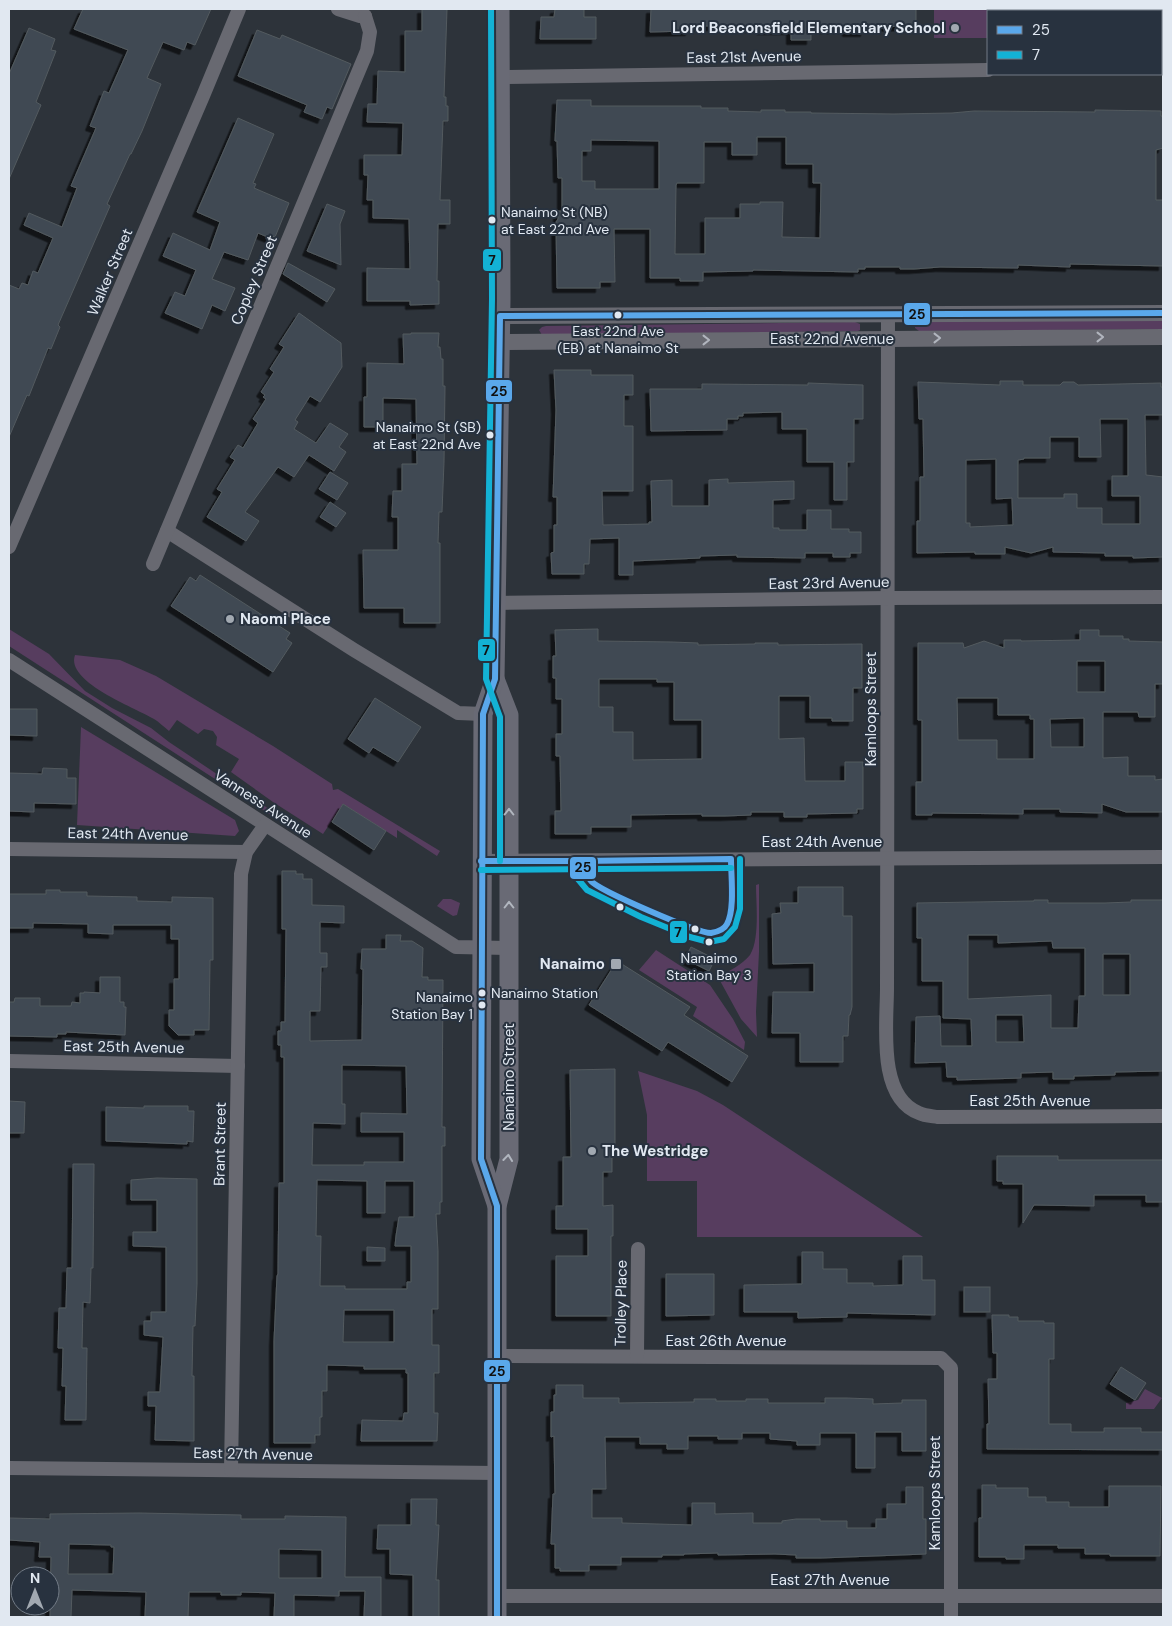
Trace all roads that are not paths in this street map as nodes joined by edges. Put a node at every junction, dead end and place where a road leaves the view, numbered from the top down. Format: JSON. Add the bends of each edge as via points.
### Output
{"nodes":[{"id":1,"x":238,"y":9,"type":"edge"},
{"id":2,"x":338,"y":9,"type":"edge"},
{"id":3,"x":500,"y":9,"type":"edge"},
{"id":4,"x":369,"y":12,"type":"edge"},
{"id":5,"x":987,"y":70,"type":"edge"},
{"id":6,"x":500,"y":77,"type":"junction"},
{"id":7,"x":1163,"y":313,"type":"edge"},
{"id":8,"x":888,"y":315,"type":"junction"},
{"id":9,"x":500,"y":316,"type":"junction"},
{"id":10,"x":1163,"y":337,"type":"edge"},
{"id":11,"x":889,"y":338,"type":"junction"},
{"id":12,"x":500,"y":342,"type":"junction"},
{"id":13,"x":167,"y":531,"type":"junction"},
{"id":14,"x":9,"y":547,"type":"edge"},
{"id":15,"x":153,"y":564,"type":"dead end"},
{"id":16,"x":1163,"y":597,"type":"edge"},
{"id":17,"x":888,"y":598,"type":"junction"},
{"id":18,"x":496,"y":603,"type":"junction"},
{"id":19,"x":9,"y":660,"type":"edge"},
{"id":20,"x":495,"y":679,"type":"junction"},
{"id":21,"x":483,"y":714,"type":"junction"},
{"id":22,"x":265,"y":825,"type":"junction"},
{"id":23,"x":9,"y":849,"type":"edge"},
{"id":24,"x":246,"y":852,"type":"junction"},
{"id":25,"x":1163,"y":857,"type":"edge"},
{"id":26,"x":886,"y":858,"type":"junction"},
{"id":27,"x":481,"y":861,"type":"junction"},
{"id":28,"x":509,"y":861,"type":"junction"},
{"id":29,"x":481,"y":948,"type":"junction"},
{"id":30,"x":508,"y":948,"type":"junction"},
{"id":31,"x":9,"y":1061,"type":"edge"},
{"id":32,"x":238,"y":1066,"type":"junction"},
{"id":33,"x":902,"y":1100,"type":"joint"},
{"id":34,"x":1163,"y":1116,"type":"edge"},
{"id":35,"x":497,"y":1206,"type":"junction"},
{"id":36,"x":638,"y":1250,"type":"dead end"},
{"id":37,"x":498,"y":1356,"type":"junction"},
{"id":38,"x":637,"y":1356,"type":"junction"},
{"id":39,"x":951,"y":1368,"type":"joint"},
{"id":40,"x":9,"y":1468,"type":"edge"},
{"id":41,"x":231,"y":1470,"type":"junction"},
{"id":42,"x":498,"y":1473,"type":"junction"},
{"id":43,"x":497,"y":1596,"type":"junction"},
{"id":44,"x":951,"y":1596,"type":"junction"},
{"id":45,"x":1163,"y":1596,"type":"edge"},
{"id":46,"x":497,"y":1617,"type":"edge"},
{"id":47,"x":951,"y":1617,"type":"edge"}],
"edges":[{"from":1,"to":14,"type":"street","name":"Walker Street"},
{"from":2,"to":4,"type":"street","via":[[360,16]]},
{"from":3,"to":6,"type":"main road","name":"Nanaimo Street"},
{"from":4,"to":13,"type":"street","name":"Copley Street","via":[[368,51]]},
{"from":5,"to":6,"type":"street","name":"East 21st Avenue"},
{"from":6,"to":9,"type":"main road","name":"Nanaimo Street"},
{"from":7,"to":8,"type":"street","name":"East 22nd Avenue"},
{"from":8,"to":9,"type":"street","name":"East 22nd Avenue"},
{"from":8,"to":11,"type":"street","name":"Kamloops Street"},
{"from":9,"to":12,"type":"main road","name":"Nanaimo Street"},
{"from":11,"to":10,"type":"street","name":"East 22nd Avenue","one_way":true},
{"from":12,"to":11,"type":"street","name":"East 22nd Avenue","one_way":true},
{"from":11,"to":17,"type":"street","name":"Kamloops Street"},
{"from":12,"to":18,"type":"main road","name":"Nanaimo Street"},
{"from":13,"to":15,"type":"street","name":"Copley Street"},
{"from":13,"to":21,"type":"street","via":[[458,714]]},
{"from":16,"to":17,"type":"street","name":"East 23rd Avenue"},
{"from":17,"to":18,"type":"street","name":"East 23rd Avenue"},
{"from":17,"to":26,"type":"street","name":"Kamloops Street"},
{"from":18,"to":20,"type":"main road","name":"Nanaimo Street"},
{"from":19,"to":22,"type":"street","name":"Vanness Avenue"},
{"from":20,"to":21,"type":"main road","name":"Nanaimo Street"},
{"from":28,"to":20,"type":"main road","name":"Nanaimo Street","one_way":true,"via":[[508,715]]},
{"from":21,"to":27,"type":"main road","name":"Nanaimo Street"},
{"from":22,"to":24,"type":"street","name":"Brant Street"},
{"from":22,"to":29,"type":"street","name":"Vanness Avenue","via":[[456,947]]},
{"from":23,"to":24,"type":"street","name":"East 24th Avenue"},
{"from":24,"to":32,"type":"street","name":"Brant Street","via":[[241,874]]},
{"from":25,"to":26,"type":"street","name":"East 24th Avenue"},
{"from":26,"to":28,"type":"street","name":"East 24th Avenue"},
{"from":26,"to":33,"type":"street","name":"Kamloops Street","via":[[888,1072]]},
{"from":27,"to":28,"type":"street","name":"East 24th Avenue"},
{"from":27,"to":29,"type":"main road","name":"Nanaimo Street"},
{"from":30,"to":28,"type":"main road","name":"Nanaimo Street","one_way":true},
{"from":29,"to":30,"type":"street","name":"Vanness Avenue"},
{"from":29,"to":35,"type":"main road","name":"Nanaimo Street","via":[[481,1159]]},
{"from":35,"to":30,"type":"main road","name":"Nanaimo Street","one_way":true,"via":[[509,1159]]},
{"from":31,"to":32,"type":"street","name":"East 25th Avenue"},
{"from":32,"to":41,"type":"street","name":"Brant Street"},
{"from":33,"to":34,"type":"street","name":"East 25th Avenue","via":[[918,1113],[938,1118]]},
{"from":35,"to":37,"type":"main road","name":"Nanaimo Street"},
{"from":36,"to":38,"type":"street","name":"Trolley Place"},
{"from":37,"to":38,"type":"street","name":"East 26th Avenue"},
{"from":37,"to":42,"type":"main road","name":"Nanaimo Street"},
{"from":38,"to":39,"type":"street","name":"East 26th Avenue","via":[[941,1358]]},
{"from":39,"to":44,"type":"street","name":"Kamloops Street"},
{"from":40,"to":41,"type":"street","name":"East 27th Avenue"},
{"from":41,"to":42,"type":"street","name":"East 27th Avenue"},
{"from":42,"to":43,"type":"main road","name":"Nanaimo Street"},
{"from":43,"to":44,"type":"street","name":"East 27th Avenue"},
{"from":43,"to":46,"type":"main road","name":"Nanaimo Street"},
{"from":44,"to":45,"type":"street","name":"East 27th Avenue"},
{"from":44,"to":47,"type":"street","name":"Kamloops Street"}]}
